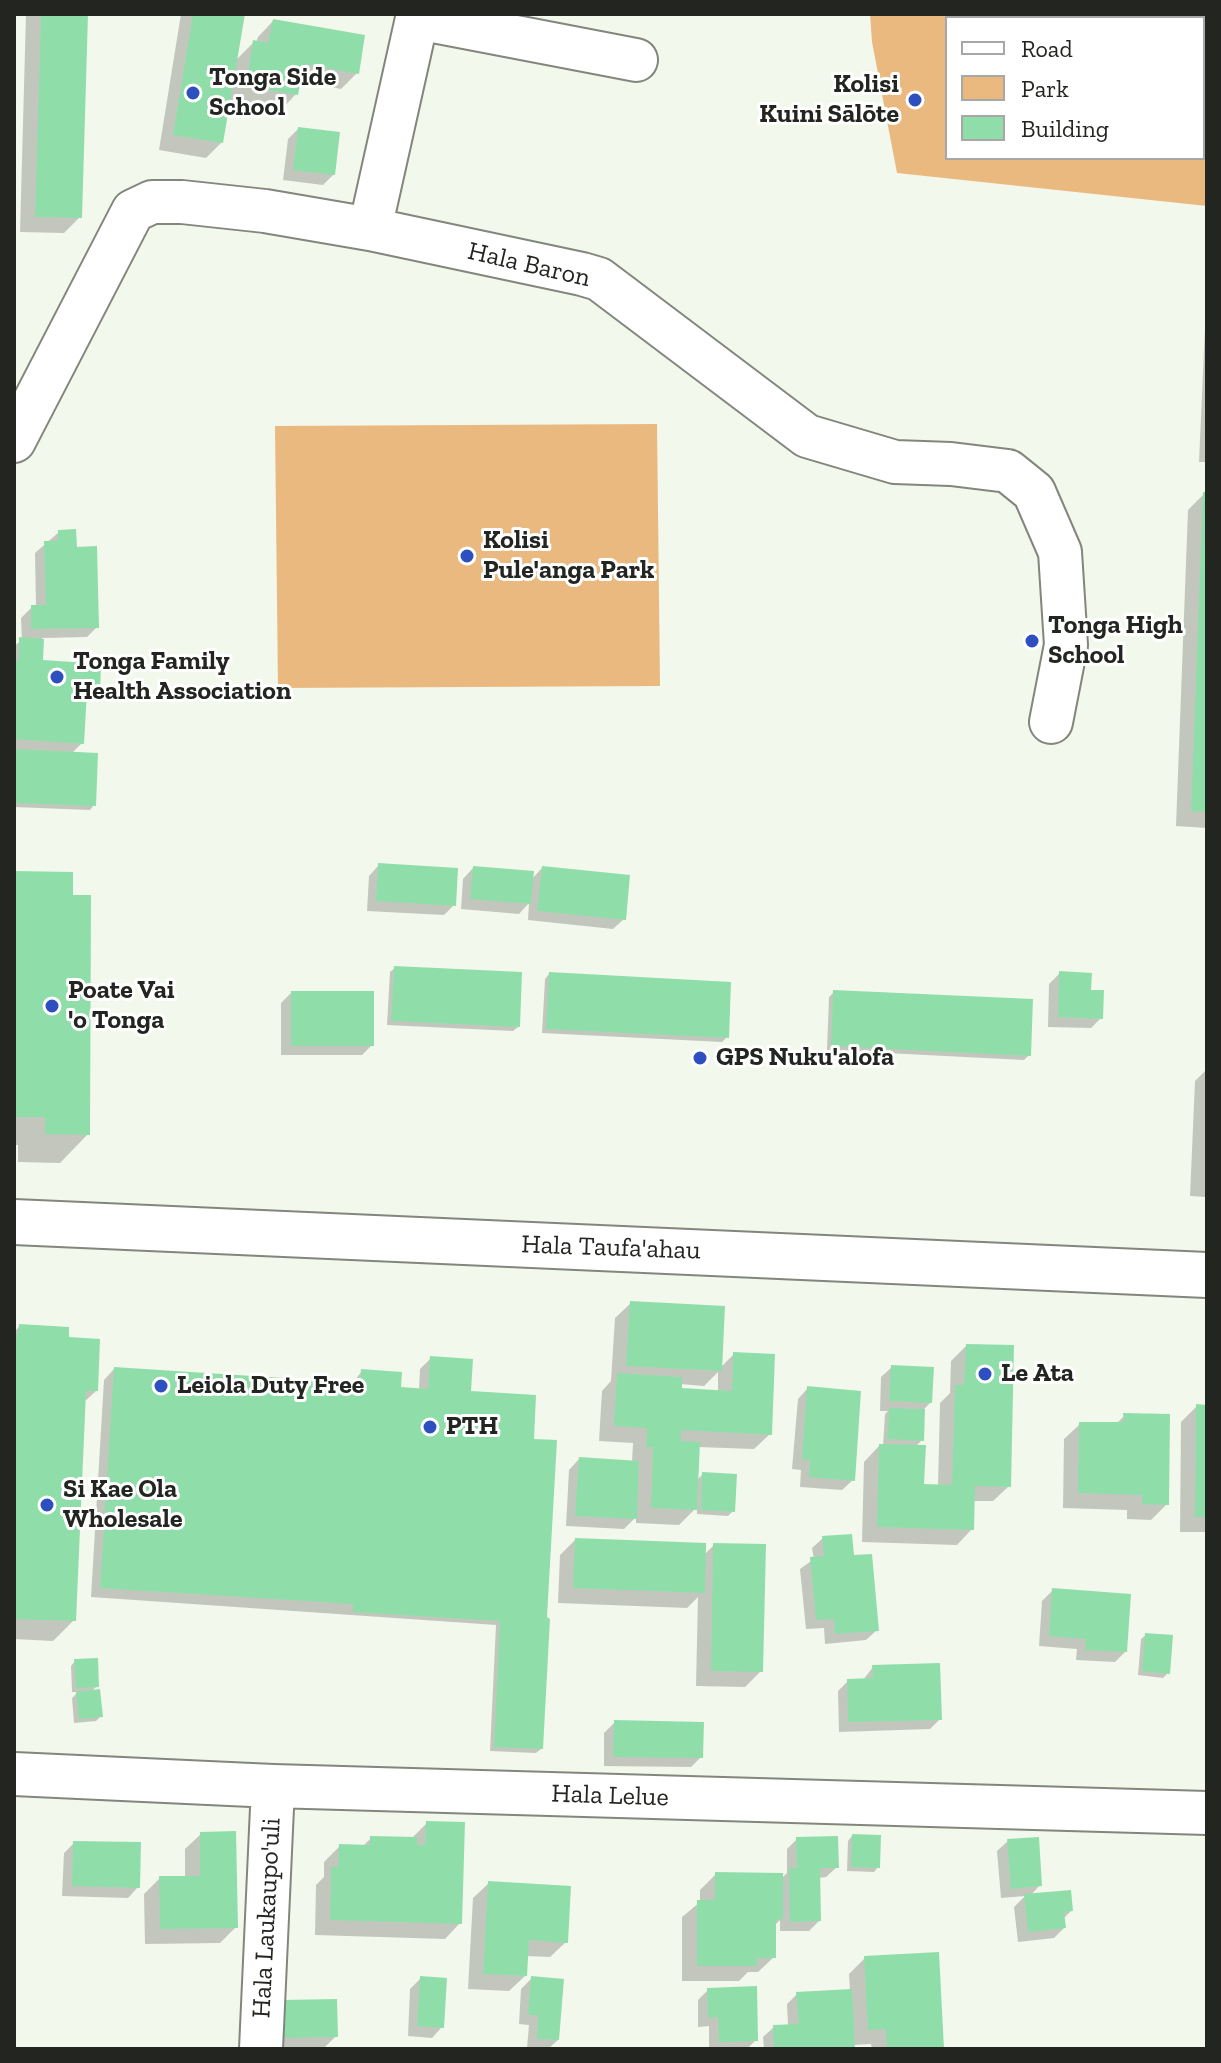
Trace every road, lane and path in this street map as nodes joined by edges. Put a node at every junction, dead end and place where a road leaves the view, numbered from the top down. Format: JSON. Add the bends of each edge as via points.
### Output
{"nodes":[{"id":1,"x":417,"y":16,"type":"edge"},
{"id":2,"x":636,"y":60,"type":"dead end"},
{"id":3,"x":370,"y":229,"type":"junction"},
{"id":4,"x":14,"y":441,"type":"edge"},
{"id":5,"x":1051,"y":722,"type":"dead end"},
{"id":6,"x":14,"y":1222,"type":"edge"},
{"id":7,"x":1207,"y":1275,"type":"edge"},
{"id":8,"x":14,"y":1774,"type":"edge"},
{"id":9,"x":273,"y":1786,"type":"junction"},
{"id":10,"x":1207,"y":1813,"type":"edge"},
{"id":11,"x":261,"y":2049,"type":"edge"}],
"edges":[{"from":1,"to":2,"type":"street"},
{"from":1,"to":3,"type":"street"},
{"from":3,"to":4,"type":"street","name":"Hala Baron","via":[[182,202],[152,202],[133,211]]},
{"from":3,"to":5,"type":"street","name":"Hala Baron","via":[[599,279],[807,436],[895,462],[1008,471],[1034,492],[1060,552],[1066,645]]},
{"from":6,"to":7,"type":"main road","name":"Hala Taufa'ahau"},
{"from":8,"to":9,"type":"street","name":"Hala Lelue"},
{"from":9,"to":10,"type":"street","name":"Hala Lelue"},
{"from":9,"to":11,"type":"street","name":"Hala Laukaupo'uli"}]}
